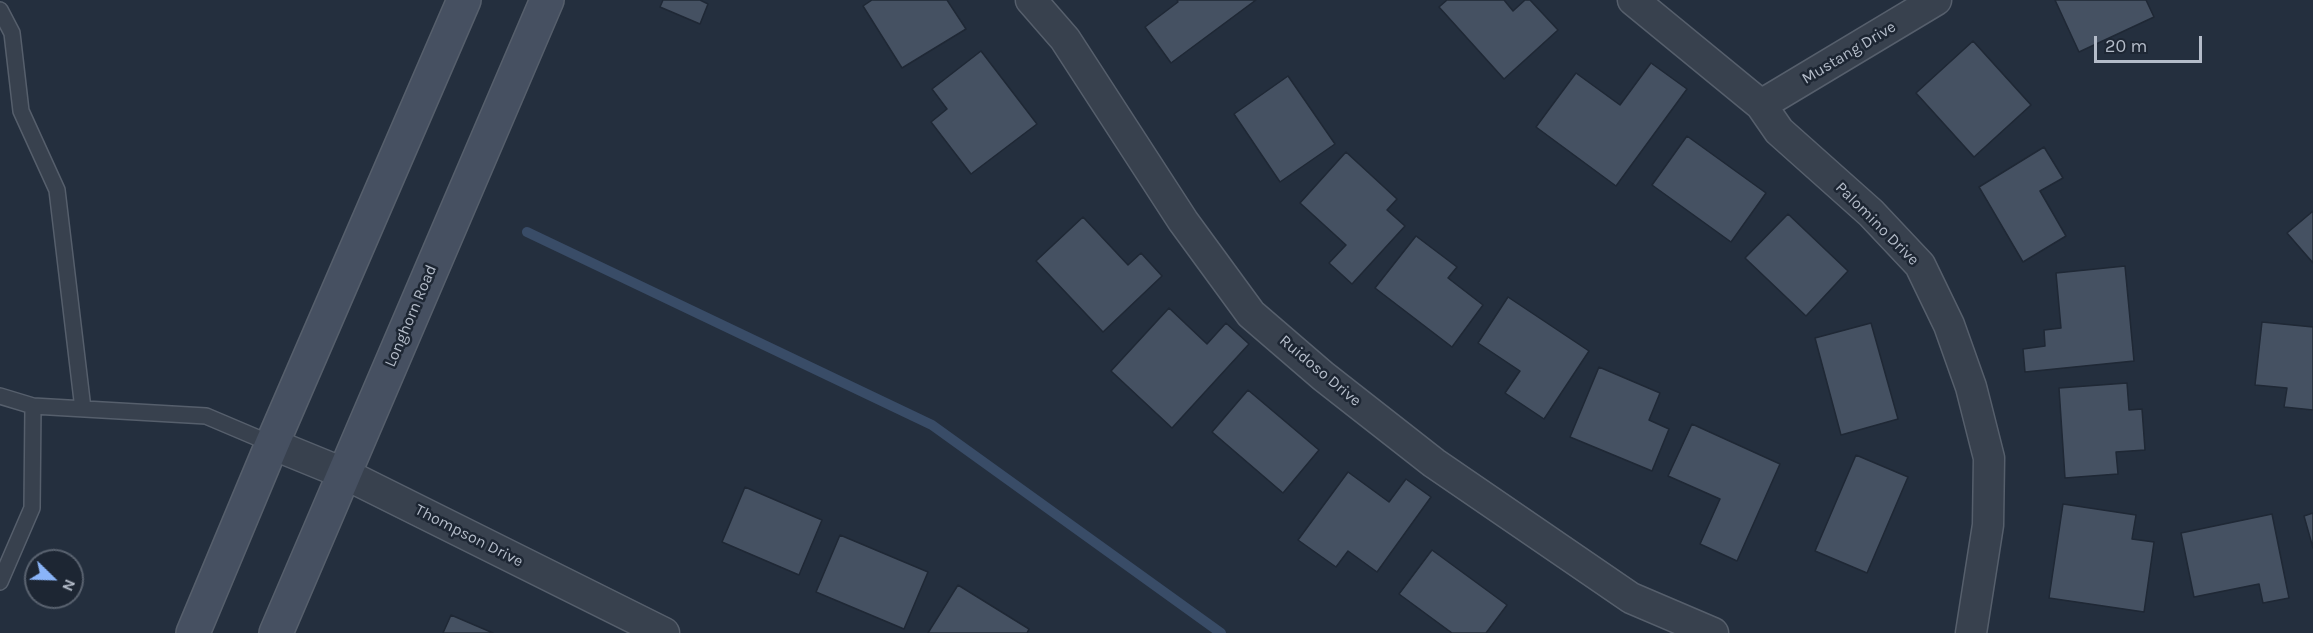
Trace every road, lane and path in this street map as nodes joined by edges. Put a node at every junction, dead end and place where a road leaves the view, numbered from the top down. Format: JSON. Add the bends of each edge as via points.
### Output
{"nodes":[{"id":1,"x":464,"y":0,"type":"edge"},
{"id":2,"x":547,"y":0,"type":"edge"},
{"id":3,"x":1031,"y":0,"type":"edge"},
{"id":4,"x":1633,"y":0,"type":"edge"},
{"id":5,"x":1936,"y":0,"type":"edge"},
{"id":6,"x":0,"y":10,"type":"edge"},
{"id":7,"x":1761,"y":105,"type":"junction"},
{"id":8,"x":0,"y":396,"type":"edge"},
{"id":9,"x":33,"y":406,"type":"junction"},
{"id":10,"x":83,"y":409,"type":"junction"},
{"id":11,"x":272,"y":444,"type":"junction"},
{"id":12,"x":344,"y":473,"type":"junction"},
{"id":13,"x":0,"y":582,"type":"edge"},
{"id":14,"x":660,"y":632,"type":"edge"},
{"id":15,"x":193,"y":633,"type":"edge"},
{"id":16,"x":276,"y":633,"type":"edge"},
{"id":17,"x":1713,"y":633,"type":"edge"},
{"id":18,"x":1971,"y":633,"type":"edge"}],
"edges":[{"from":1,"to":11,"type":"main road"},
{"from":2,"to":12,"type":"main road","name":"Longhorn Road"},
{"from":3,"to":17,"type":"street","name":"Ruidoso Drive","via":[[1065,39],[1183,220],[1251,314],[1444,470],[1631,598]]},
{"from":4,"to":7,"type":"street","name":"Palomino Drive"},
{"from":5,"to":7,"type":"street","name":"Mustang Drive"},
{"from":6,"to":10,"type":"lane","via":[[12,33],[21,111],[57,190]]},
{"from":7,"to":18,"type":"street","name":"Palomino Drive","via":[[1779,131],[1871,213],[1920,265],[1949,325],[1971,387],[1989,458],[1988,525]]},
{"from":8,"to":9,"type":"lane"},
{"from":9,"to":10,"type":"lane"},
{"from":9,"to":13,"type":"lane","via":[[32,508]]},
{"from":10,"to":11,"type":"lane","via":[[206,416]]},
{"from":11,"to":12,"type":"street","name":"Thompson Drive"},
{"from":11,"to":15,"type":"main road"},
{"from":12,"to":14,"type":"street","name":"Thompson Drive"},
{"from":12,"to":16,"type":"main road","name":"Longhorn Road"}]}
